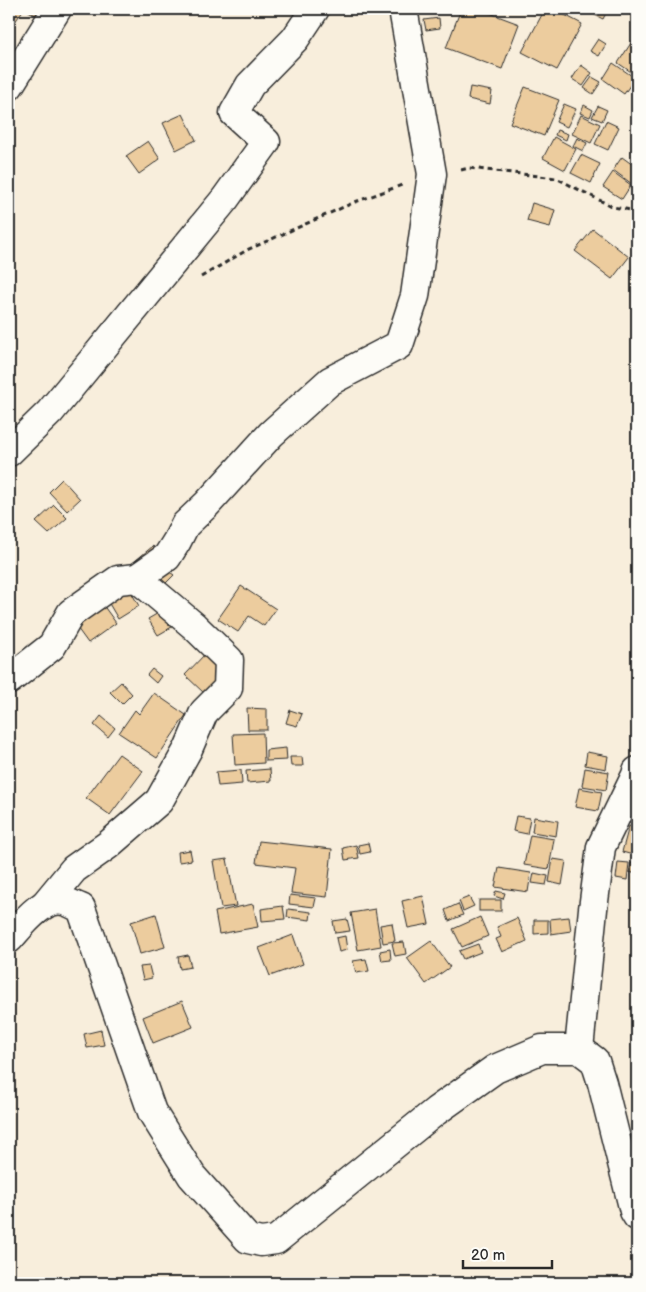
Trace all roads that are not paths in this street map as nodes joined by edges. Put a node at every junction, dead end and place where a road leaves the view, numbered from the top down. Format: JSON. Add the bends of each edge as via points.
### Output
{"nodes":[{"id":1,"x":57,"y":9,"type":"edge"},
{"id":2,"x":315,"y":9,"type":"edge"},
{"id":3,"x":403,"y":9,"type":"edge"},
{"id":4,"x":9,"y":86,"type":"edge"},
{"id":5,"x":9,"y":452,"type":"edge"},
{"id":6,"x":137,"y":578,"type":"junction"},
{"id":7,"x":9,"y":680,"type":"edge"},
{"id":8,"x":637,"y":771,"type":"edge"},
{"id":9,"x":46,"y":903,"type":"junction"},
{"id":10,"x":9,"y":939,"type":"edge"},
{"id":11,"x":579,"y":1049,"type":"junction"},
{"id":12,"x":637,"y":1216,"type":"edge"}],
"edges":[{"from":1,"to":4,"type":"street"},
{"from":2,"to":5,"type":"street","via":[[295,39],[250,85],[234,113],[266,142],[225,199],[50,412]]},
{"from":3,"to":6,"type":"street","via":[[432,174],[415,296],[399,345],[330,380],[271,434],[185,525],[167,557]]},
{"from":6,"to":7,"type":"street","via":[[118,580],[71,613],[52,646]]},
{"from":6,"to":9,"type":"street","via":[[229,660],[228,688],[204,712],[188,749],[159,800],[108,845],[74,869]]},
{"from":8,"to":11,"type":"street","via":[[601,847]]},
{"from":9,"to":10,"type":"street"},
{"from":9,"to":11,"type":"street","via":[[62,901],[81,908],[152,1112],[192,1176],[248,1238],[261,1242],[276,1240],[436,1111],[496,1070],[542,1049]]},
{"from":11,"to":12,"type":"street","via":[[595,1061]]}]}
